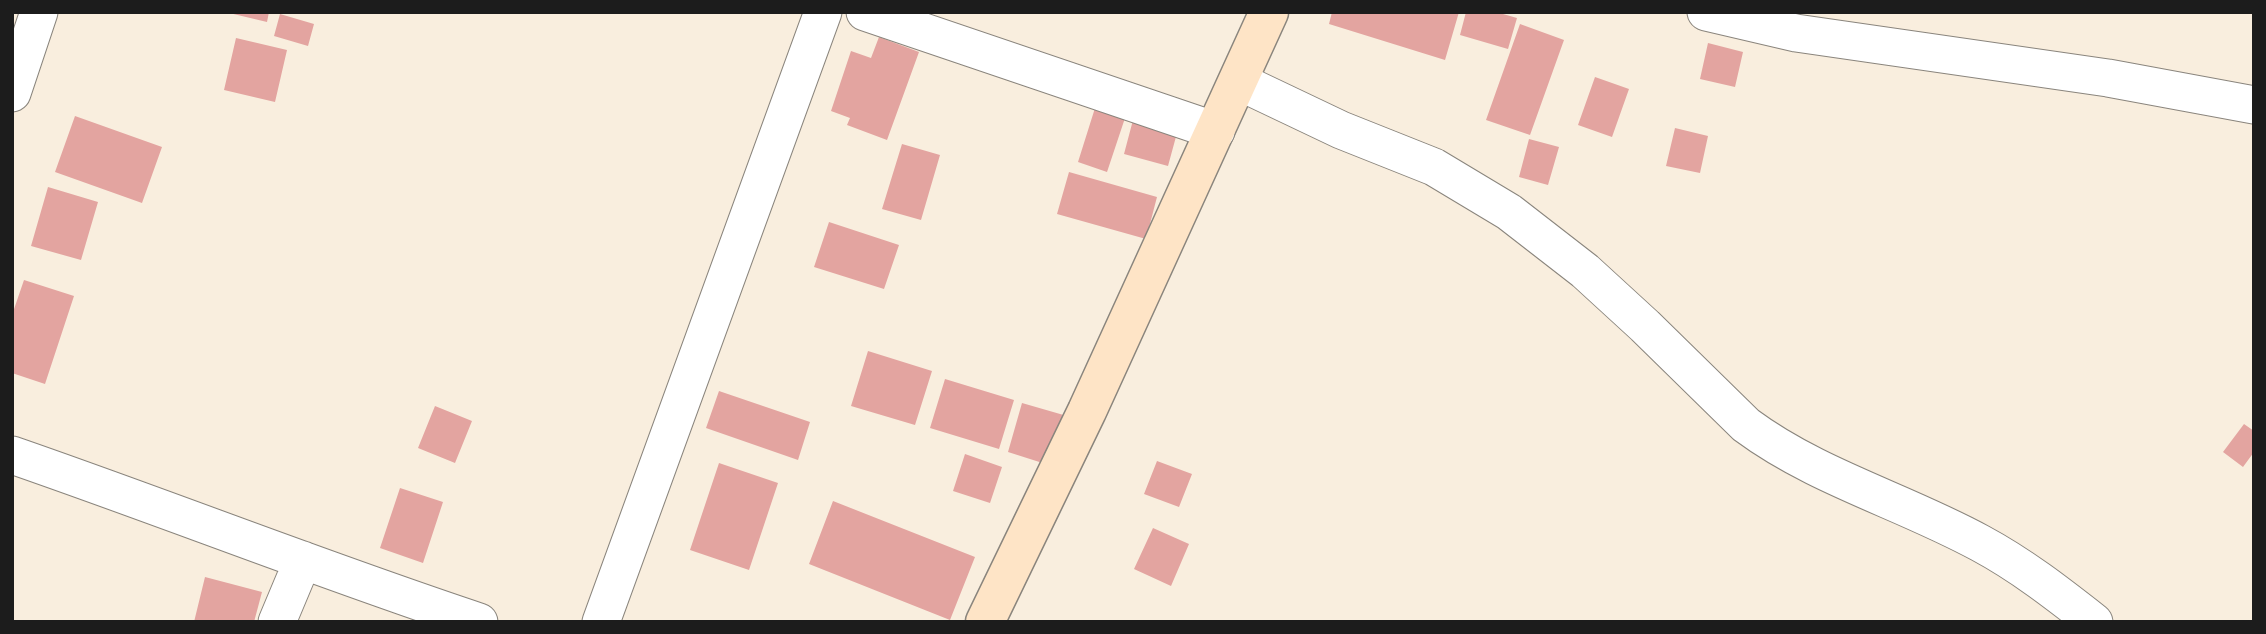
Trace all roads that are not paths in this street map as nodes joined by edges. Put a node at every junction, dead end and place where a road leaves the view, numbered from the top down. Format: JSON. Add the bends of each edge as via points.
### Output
{"nodes":[{"id":1,"x":39,"y":12,"type":"edge"},
{"id":2,"x":823,"y":12,"type":"edge"},
{"id":3,"x":865,"y":12,"type":"edge"},
{"id":4,"x":1269,"y":12,"type":"edge"},
{"id":5,"x":1706,"y":12,"type":"edge"},
{"id":6,"x":1238,"y":81,"type":"junction"},
{"id":7,"x":12,"y":93,"type":"edge"},
{"id":8,"x":2254,"y":105,"type":"edge"},
{"id":9,"x":1216,"y":131,"type":"junction"},
{"id":10,"x":12,"y":455,"type":"edge"},
{"id":11,"x":303,"y":560,"type":"junction"},
{"id":12,"x":277,"y":622,"type":"edge"},
{"id":13,"x":479,"y":622,"type":"edge"},
{"id":14,"x":601,"y":622,"type":"edge"},
{"id":15,"x":985,"y":622,"type":"edge"},
{"id":16,"x":2094,"y":622,"type":"edge"}],
"edges":[{"from":1,"to":7,"type":"street"},
{"from":2,"to":14,"type":"street"},
{"from":3,"to":9,"type":"street"},
{"from":4,"to":6,"type":"main road"},
{"from":5,"to":8,"type":"street","via":[[1796,33],[2108,78]]},
{"from":6,"to":9,"type":"main road"},
{"from":6,"to":16,"type":"street","via":[[1434,167],[1475,190],[1585,271],[1760,435],[1822,470],[1979,542],[2030,572]]},
{"from":9,"to":15,"type":"main road"},
{"from":10,"to":11,"type":"street"},
{"from":11,"to":12,"type":"street"},
{"from":11,"to":13,"type":"street"}]}
